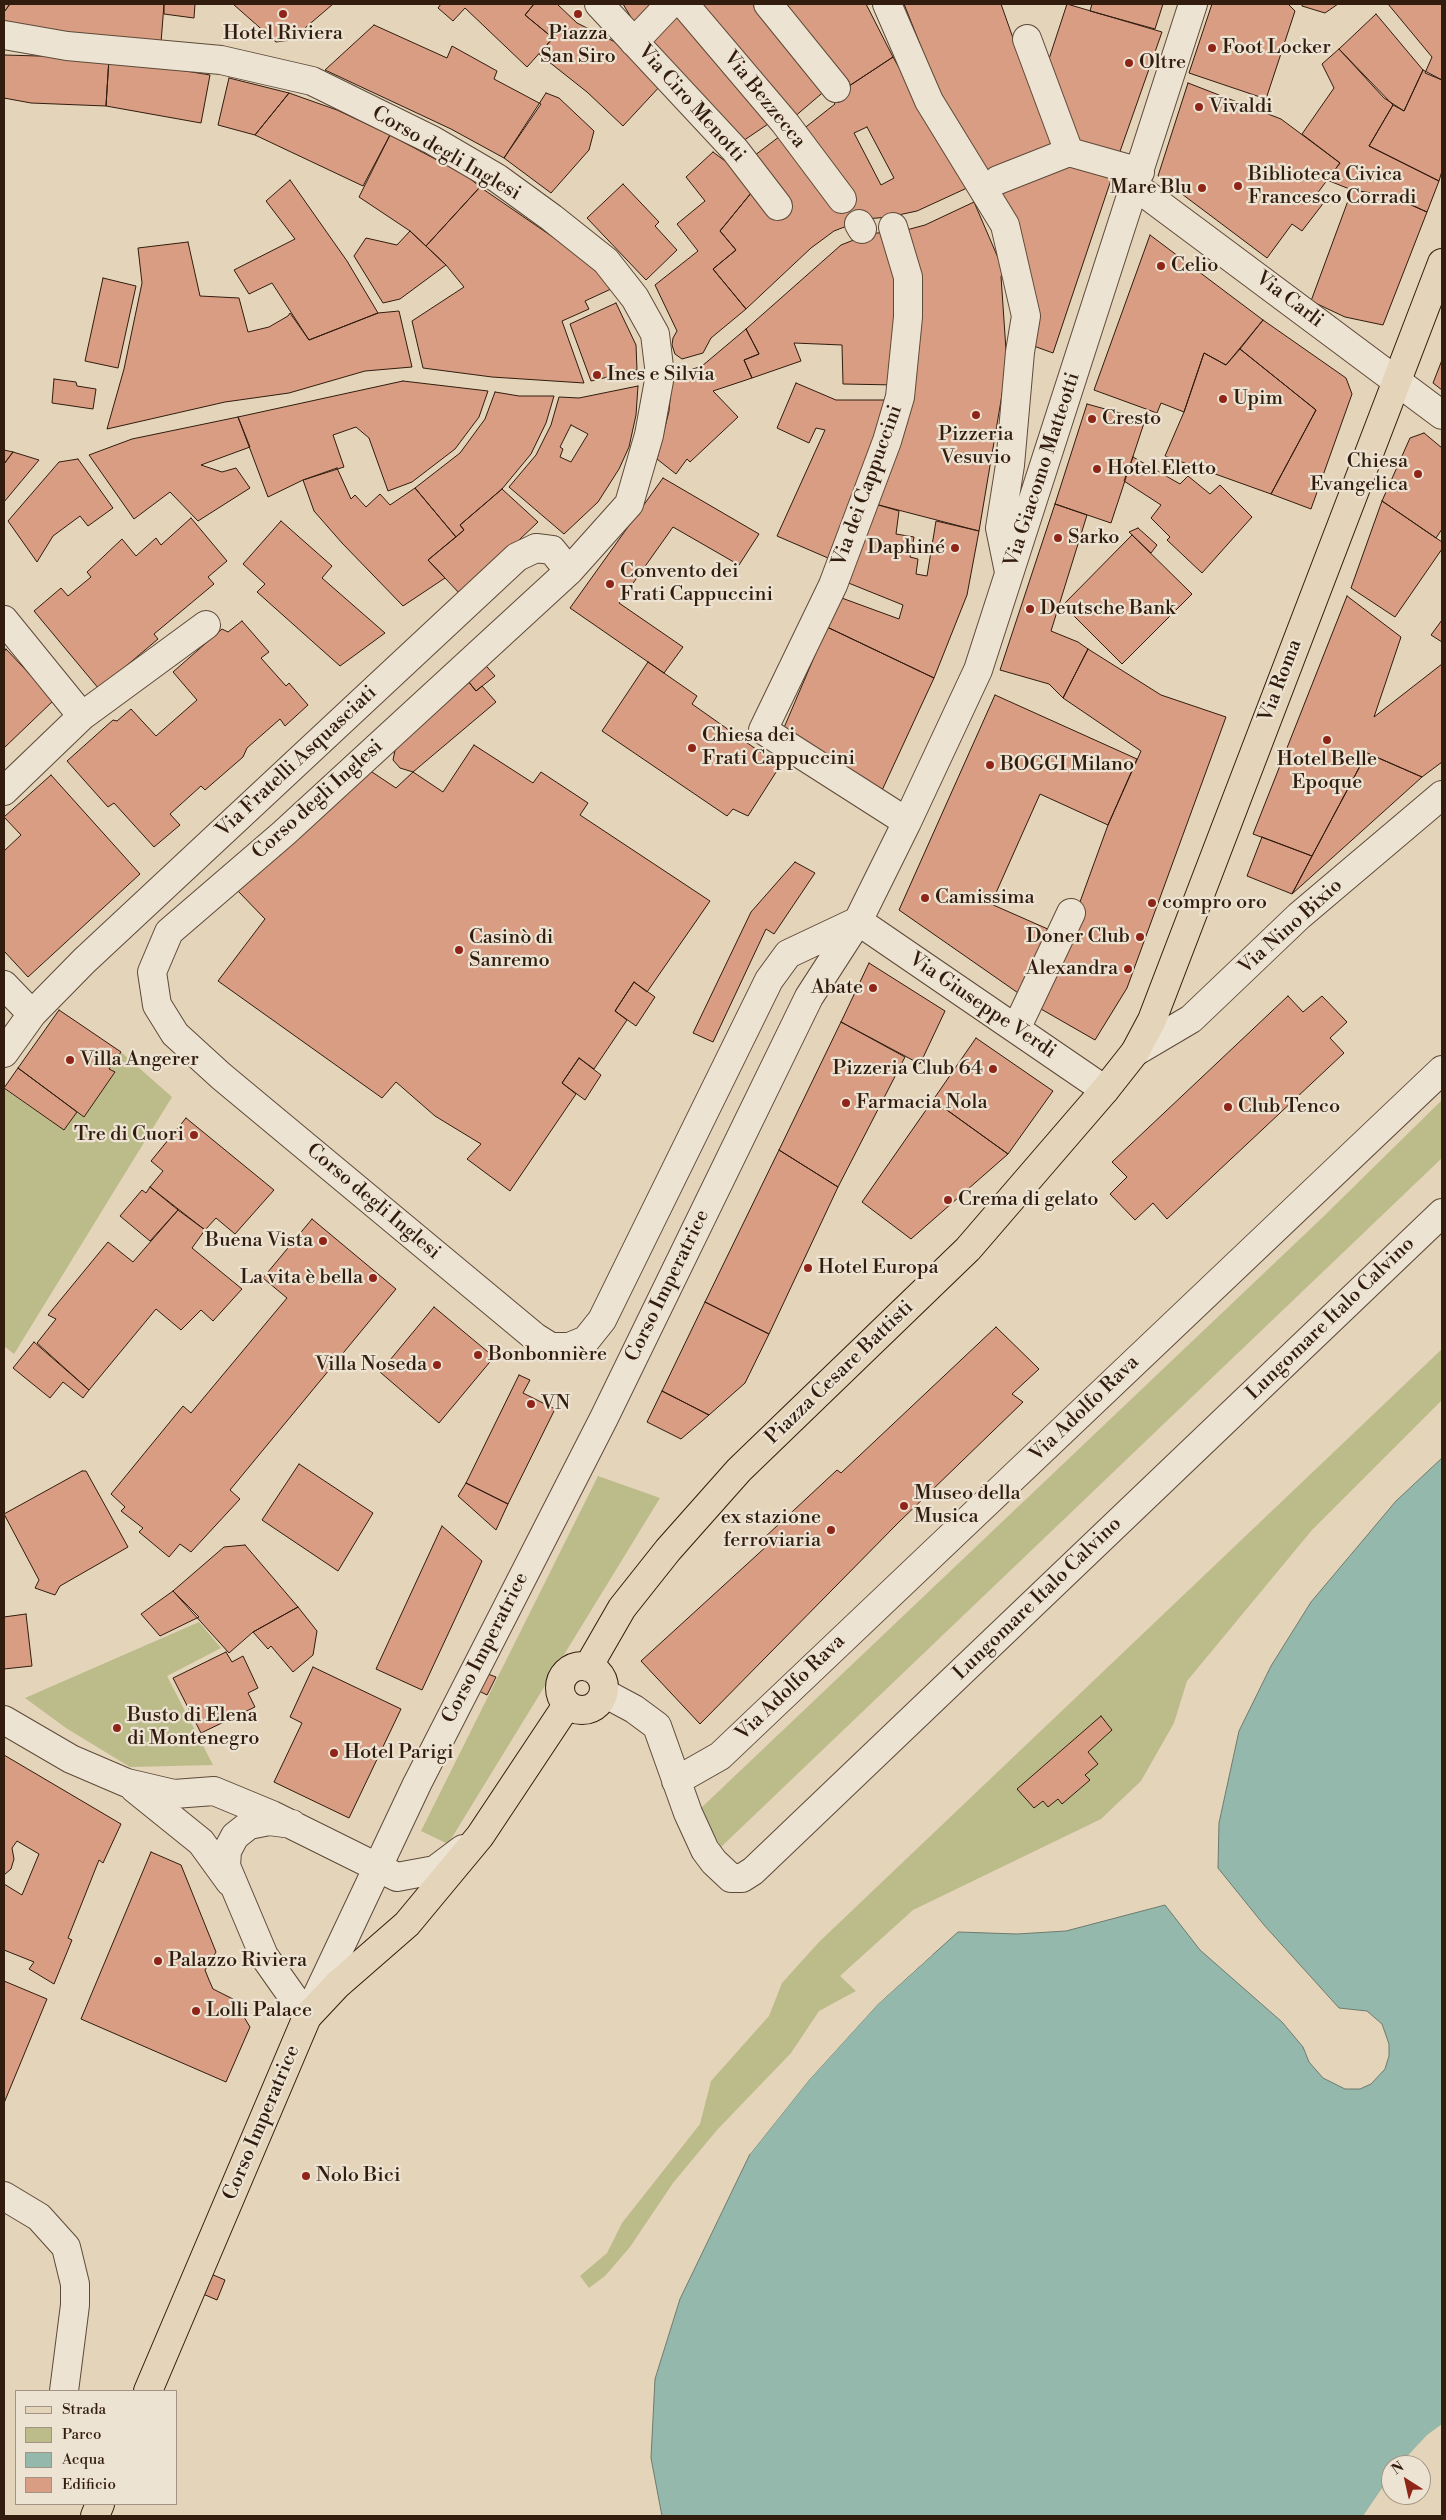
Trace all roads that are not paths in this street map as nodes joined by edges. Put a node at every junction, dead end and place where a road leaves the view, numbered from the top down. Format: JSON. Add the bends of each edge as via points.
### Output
{"nodes":[{"id":1,"x":599,"y":4,"type":"edge"},
{"id":2,"x":670,"y":4,"type":"edge"},
{"id":3,"x":684,"y":4,"type":"edge"},
{"id":4,"x":768,"y":4,"type":"edge"},
{"id":5,"x":887,"y":4,"type":"edge"},
{"id":6,"x":1193,"y":4,"type":"edge"},
{"id":7,"x":4,"y":35,"type":"edge"},
{"id":8,"x":1027,"y":39,"type":"dead end"},
{"id":9,"x":634,"y":42,"type":"junction"},
{"id":10,"x":836,"y":88,"type":"dead end"},
{"id":11,"x":1069,"y":152,"type":"junction"},
{"id":12,"x":1137,"y":179,"type":"junction"},
{"id":13,"x":983,"y":187,"type":"junction"},
{"id":14,"x":842,"y":199,"type":"dead end"},
{"id":15,"x":778,"y":206,"type":"dead end"},
{"id":16,"x":893,"y":227,"type":"dead end"},
{"id":17,"x":1442,"y":263,"type":"edge"},
{"id":18,"x":1397,"y":380,"type":"junction"},
{"id":19,"x":1442,"y":415,"type":"edge"},
{"id":20,"x":569,"y":571,"type":"junction"},
{"id":21,"x":1010,"y":574,"type":"junction"},
{"id":22,"x":4,"y":620,"type":"edge"},
{"id":23,"x":206,"y":625,"type":"dead end"},
{"id":24,"x":82,"y":716,"type":"junction"},
{"id":25,"x":4,"y":791,"type":"edge"},
{"id":26,"x":1442,"y":795,"type":"edge"},
{"id":27,"x":907,"y":822,"type":"junction"},
{"id":28,"x":1071,"y":913,"type":"dead end"},
{"id":29,"x":858,"y":921,"type":"junction"},
{"id":30,"x":4,"y":984,"type":"edge"},
{"id":31,"x":32,"y":1014,"type":"junction"},
{"id":32,"x":1016,"y":1029,"type":"junction"},
{"id":33,"x":4,"y":1052,"type":"edge"},
{"id":34,"x":1135,"y":1052,"type":"junction"},
{"id":35,"x":1442,"y":1070,"type":"edge"},
{"id":36,"x":1105,"y":1090,"type":"junction"},
{"id":37,"x":1442,"y":1213,"type":"edge"},
{"id":38,"x":588,"y":1667,"type":"junction"},
{"id":39,"x":604,"y":1693,"type":"junction"},
{"id":40,"x":567,"y":1705,"type":"junction"},
{"id":41,"x":4,"y":1720,"type":"edge"},
{"id":42,"x":672,"y":1768,"type":"junction"},
{"id":43,"x":127,"y":1783,"type":"junction"},
{"id":44,"x":292,"y":1824,"type":"junction"},
{"id":45,"x":480,"y":1836,"type":"junction"},
{"id":46,"x":377,"y":1867,"type":"junction"},
{"id":47,"x":232,"y":1885,"type":"junction"},
{"id":48,"x":307,"y":2017,"type":"junction"},
{"id":49,"x":4,"y":2196,"type":"edge"},
{"id":50,"x":64,"y":2390,"type":"edge"},
{"id":51,"x":148,"y":2390,"type":"edge"}],
"edges":[{"from":1,"to":9,"type":"street","name":"Via Ciro Menotti"},
{"from":2,"to":9,"type":"street"},
{"from":3,"to":14,"type":"street","name":"Via Bezzecca","via":[[786,123]]},
{"from":4,"to":10,"type":"street"},
{"from":5,"to":13,"type":"street","via":[[898,48]]},
{"from":6,"to":12,"type":"street","name":"Via Giacomo Matteotti"},
{"from":7,"to":20,"type":"street","name":"Corso degli Inglesi","via":[[67,46],[221,60],[312,81],[432,140],[497,178],[606,261],[635,298],[655,334],[660,374],[650,434],[629,504]]},
{"from":8,"to":11,"type":"street"},
{"from":9,"to":15,"type":"street","name":"Via Ciro Menotti","via":[[735,150]]},
{"from":11,"to":12,"type":"street"},
{"from":11,"to":13,"type":"street"},
{"from":12,"to":18,"type":"street","name":"Via Carli"},
{"from":12,"to":21,"type":"street","name":"Via Giacomo Matteotti"},
{"from":13,"to":21,"type":"street","via":[[1005,225],[1026,316],[1000,528]]},
{"from":16,"to":27,"type":"street","name":"Via dei Cappuccini","via":[[908,277],[908,317],[900,396],[887,441],[833,585],[763,730]]},
{"from":17,"to":18,"type":"main road","name":"Via Roma"},
{"from":18,"to":19,"type":"street","name":"Via Carli"},
{"from":18,"to":34,"type":"main road","name":"Via Roma","via":[[1155,1012]]},
{"from":20,"to":29,"type":"street","name":"Corso degli Inglesi","via":[[284,833],[169,932],[152,972],[157,1005],[175,1034],[221,1076],[535,1337],[550,1347],[569,1347],[586,1340],[602,1320],[769,980],[788,954]]},
{"from":20,"to":31,"type":"street","name":"Via Fratelli Asquasciati","via":[[552,550],[536,548],[517,557],[84,961]]},
{"from":21,"to":27,"type":"street","name":"Via Giacomo Matteotti","via":[[978,670]]},
{"from":22,"to":24,"type":"street"},
{"from":23,"to":24,"type":"street"},
{"from":24,"to":25,"type":"street"},
{"from":26,"to":34,"type":"street","name":"Via Nino Bixio","via":[[1299,916],[1190,1018]]},
{"from":27,"to":29,"type":"street","name":"Via Giacomo Matteotti"},
{"from":28,"to":32,"type":"street"},
{"from":29,"to":32,"type":"street","name":"Via Giuseppe Verdi"},
{"from":29,"to":46,"type":"street","name":"Corso Imperatrice","via":[[809,997],[604,1418]]},
{"from":30,"to":31,"type":"street"},
{"from":31,"to":33,"type":"street","name":"Via Fratelli Asquasciati"},
{"from":32,"to":36,"type":"street","name":"Via Giuseppe Verdi"},
{"from":34,"to":36,"type":"main road","name":"Via Roma"},
{"from":35,"to":42,"type":"street","name":"Via Adolfo Rava","via":[[720,1756]]},
{"from":36,"to":38,"type":"main road","name":"Piazza Cesare Battisti","via":[[968,1249],[739,1470],[622,1608]]},
{"from":37,"to":42,"type":"street","name":"Lungomare Italo Calvino","via":[[753,1871],[742,1878],[730,1878],[714,1862],[688,1813]]},
{"from":38,"to":39,"type":"main road","via":[[600,1674]]},
{"from":38,"to":40,"type":"main road","via":[[575,1667],[564,1675],[560,1687]]},
{"from":39,"to":40,"type":"main road","via":[[593,1709],[579,1710]]},
{"from":39,"to":42,"type":"street","via":[[634,1708],[657,1726]]},
{"from":40,"to":45,"type":"main road"},
{"from":41,"to":43,"type":"street","via":[[70,1759]]},
{"from":43,"to":44,"type":"street","via":[[174,1794],[214,1791]]},
{"from":43,"to":47,"type":"street","via":[[201,1842]]},
{"from":44,"to":46,"type":"street"},
{"from":44,"to":47,"type":"street","via":[[269,1821],[250,1825],[235,1836],[226,1858]]},
{"from":45,"to":46,"type":"street","via":[[435,1870],[397,1877]]},
{"from":45,"to":48,"type":"main road","via":[[407,1924],[337,1985]]},
{"from":46,"to":48,"type":"street","name":"Corso Imperatrice"},
{"from":47,"to":48,"type":"street","via":[[264,1956]]},
{"from":48,"to":51,"type":"main road","name":"Corso Imperatrice"},
{"from":49,"to":50,"type":"street","via":[[40,2218],[66,2247],[75,2284],[75,2305]]}]}
